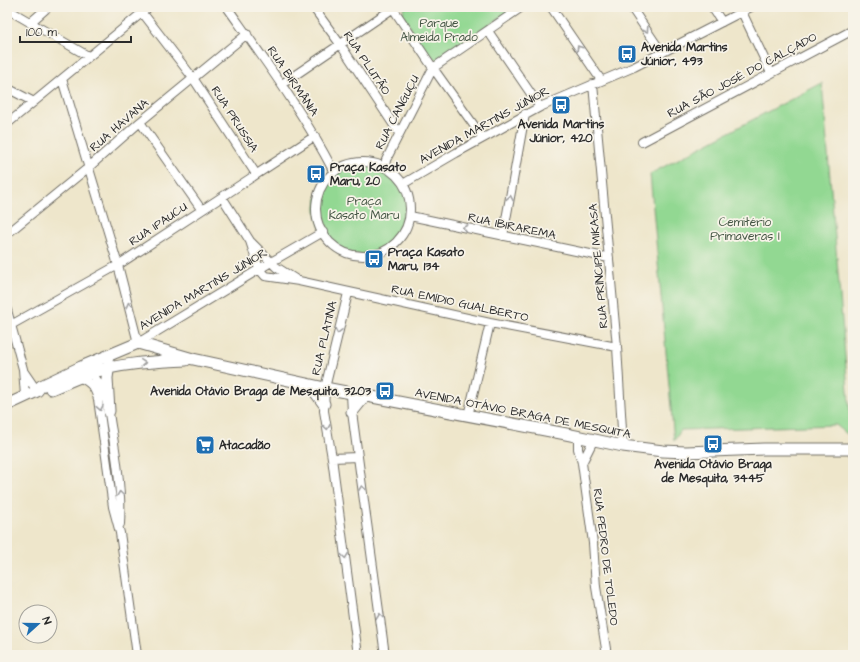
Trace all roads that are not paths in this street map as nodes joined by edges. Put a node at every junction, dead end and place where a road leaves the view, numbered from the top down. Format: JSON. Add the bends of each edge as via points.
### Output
{"nodes":[{"id":1,"x":48,"y":7,"type":"edge"},
{"id":2,"x":227,"y":7,"type":"edge"},
{"id":3,"x":313,"y":7,"type":"edge"},
{"id":4,"x":393,"y":7,"type":"edge"},
{"id":5,"x":522,"y":7,"type":"edge"},
{"id":6,"x":551,"y":7,"type":"edge"},
{"id":7,"x":631,"y":7,"type":"edge"},
{"id":8,"x":712,"y":7,"type":"edge"},
{"id":9,"x":751,"y":7,"type":"edge"},
{"id":10,"x":7,"y":9,"type":"edge"},
{"id":11,"x":145,"y":10,"type":"edge"},
{"id":12,"x":742,"y":12,"type":"junction"},
{"id":13,"x":722,"y":22,"type":"junction"},
{"id":14,"x":30,"y":23,"type":"junction"},
{"id":15,"x":853,"y":30,"type":"edge"},
{"id":16,"x":488,"y":31,"type":"junction"},
{"id":17,"x":247,"y":34,"type":"junction"},
{"id":18,"x":340,"y":44,"type":"junction"},
{"id":19,"x":662,"y":53,"type":"junction"},
{"id":20,"x":88,"y":56,"type":"junction"},
{"id":21,"x":433,"y":68,"type":"junction"},
{"id":22,"x":771,"y":73,"type":"junction"},
{"id":23,"x":193,"y":78,"type":"junction"},
{"id":24,"x":62,"y":79,"type":"junction"},
{"id":25,"x":602,"y":80,"type":"junction"},
{"id":26,"x":282,"y":84,"type":"junction"},
{"id":27,"x":593,"y":84,"type":"junction"},
{"id":28,"x":7,"y":88,"type":"edge"},
{"id":29,"x":34,"y":102,"type":"junction"},
{"id":30,"x":540,"y":107,"type":"junction"},
{"id":31,"x":526,"y":114,"type":"junction"},
{"id":32,"x":140,"y":122,"type":"junction"},
{"id":33,"x":7,"y":124,"type":"edge"},
{"id":34,"x":399,"y":134,"type":"junction"},
{"id":35,"x":315,"y":136,"type":"junction"},
{"id":36,"x":483,"y":138,"type":"junction"},
{"id":37,"x":642,"y":142,"type":"dead end"},
{"id":38,"x":89,"y":167,"type":"junction"},
{"id":39,"x":384,"y":167,"type":"junction"},
{"id":40,"x":334,"y":172,"type":"junction"},
{"id":41,"x":256,"y":174,"type":"junction"},
{"id":42,"x":403,"y":184,"type":"junction"},
{"id":43,"x":222,"y":197,"type":"junction"},
{"id":44,"x":201,"y":209,"type":"junction"},
{"id":45,"x":410,"y":216,"type":"junction"},
{"id":46,"x":323,"y":232,"type":"junction"},
{"id":47,"x":7,"y":234,"type":"edge"},
{"id":48,"x":503,"y":236,"type":"junction"},
{"id":49,"x":250,"y":241,"type":"junction"},
{"id":50,"x":609,"y":258,"type":"junction"},
{"id":51,"x":271,"y":262,"type":"junction"},
{"id":52,"x":118,"y":265,"type":"junction"},
{"id":53,"x":258,"y":269,"type":"junction"},
{"id":54,"x":299,"y":281,"type":"junction"},
{"id":55,"x":348,"y":293,"type":"junction"},
{"id":56,"x":7,"y":310,"type":"edge"},
{"id":57,"x":490,"y":323,"type":"junction"},
{"id":58,"x":11,"y":325,"type":"junction"},
{"id":59,"x":138,"y":343,"type":"junction"},
{"id":60,"x":617,"y":347,"type":"junction"},
{"id":61,"x":193,"y":359,"type":"junction"},
{"id":62,"x":108,"y":366,"type":"junction"},
{"id":63,"x":23,"y":369,"type":"junction"},
{"id":64,"x":81,"y":372,"type":"junction"},
{"id":65,"x":91,"y":373,"type":"junction"},
{"id":66,"x":310,"y":385,"type":"junction"},
{"id":67,"x":325,"y":388,"type":"junction"},
{"id":68,"x":37,"y":391,"type":"junction"},
{"id":69,"x":351,"y":394,"type":"junction"},
{"id":70,"x":25,"y":396,"type":"junction"},
{"id":71,"x":364,"y":396,"type":"junction"},
{"id":72,"x":324,"y":404,"type":"junction"},
{"id":73,"x":7,"y":405,"type":"edge"},
{"id":74,"x":109,"y":411,"type":"junction"},
{"id":75,"x":352,"y":412,"type":"junction"},
{"id":76,"x":468,"y":416,"type":"junction"},
{"id":77,"x":578,"y":437,"type":"junction"},
{"id":78,"x":593,"y":440,"type":"junction"},
{"id":79,"x":623,"y":446,"type":"junction"},
{"id":80,"x":853,"y":449,"type":"edge"},
{"id":81,"x":358,"y":457,"type":"junction"},
{"id":82,"x":332,"y":458,"type":"junction"},
{"id":83,"x":582,"y":463,"type":"junction"},
{"id":84,"x":120,"y":533,"type":"junction"},
{"id":85,"x":137,"y":655,"type":"edge"},
{"id":86,"x":358,"y":655,"type":"edge"},
{"id":87,"x":385,"y":655,"type":"edge"},
{"id":88,"x":607,"y":655,"type":"edge"}],
"edges":[{"from":1,"to":14,"type":"street"},
{"from":2,"to":17,"type":"street","name":"RUA BIRMÂNIA"},
{"from":3,"to":18,"type":"street","name":"RUA PLUTÃO"},
{"from":4,"to":18,"type":"street"},
{"from":4,"to":21,"type":"street"},
{"from":5,"to":16,"type":"street"},
{"from":25,"to":6,"type":"street","one_way":true},
{"from":7,"to":19,"type":"street","one_way":true},
{"from":8,"to":13,"type":"street"},
{"from":9,"to":12,"type":"street","name":"AVENIDA MARTINS JÚNIOR"},
{"from":10,"to":14,"type":"street"},
{"from":11,"to":20,"type":"street"},
{"from":11,"to":23,"type":"street","name":"RUA PRUSSIA"},
{"from":12,"to":13,"type":"street","name":"AVENIDA MARTINS JÚNIOR"},
{"from":12,"to":22,"type":"street"},
{"from":13,"to":19,"type":"street","name":"AVENIDA MARTINS JÚNIOR"},
{"from":14,"to":20,"type":"street"},
{"from":15,"to":22,"type":"street","name":"RUA SÃO JOSÉ DO CALÇADO"},
{"from":16,"to":21,"type":"street"},
{"from":16,"to":30,"type":"street"},
{"from":17,"to":23,"type":"street","name":"RUA HAVANA"},
{"from":17,"to":26,"type":"street","name":"RUA BIRMÂNIA"},
{"from":18,"to":26,"type":"street"},
{"from":18,"to":34,"type":"street","name":"RUA PLUTÃO"},
{"from":19,"to":25,"type":"street","name":"AVENIDA MARTINS JÚNIOR"},
{"from":20,"to":24,"type":"street"},
{"from":21,"to":34,"type":"street","name":"RUA CANGUÇU"},
{"from":21,"to":36,"type":"street"},
{"from":22,"to":37,"type":"street","name":"RUA SÃO JOSÉ DO CALÇADO"},
{"from":23,"to":32,"type":"street","name":"RUA HAVANA"},
{"from":23,"to":41,"type":"street","name":"RUA PRUSSIA"},
{"from":24,"to":29,"type":"street"},
{"from":24,"to":38,"type":"street"},
{"from":25,"to":27,"type":"street","name":"AVENIDA MARTINS JÚNIOR"},
{"from":26,"to":35,"type":"street","name":"RUA BIRMÂNIA"},
{"from":27,"to":30,"type":"street","name":"AVENIDA MARTINS JÚNIOR"},
{"from":27,"to":50,"type":"street","name":"RUA PRÍNCIPE MIKASA"},
{"from":28,"to":29,"type":"street"},
{"from":29,"to":33,"type":"street"},
{"from":30,"to":31,"type":"street","name":"AVENIDA MARTINS JÚNIOR"},
{"from":31,"to":36,"type":"street","name":"AVENIDA MARTINS JÚNIOR"},
{"from":48,"to":31,"type":"street","one_way":true},
{"from":32,"to":38,"type":"street","name":"RUA HAVANA"},
{"from":32,"to":44,"type":"street"},
{"from":34,"to":39,"type":"street","name":"RUA CANGUÇU"},
{"from":35,"to":40,"type":"street","name":"RUA BIRMÂNIA"},
{"from":35,"to":41,"type":"street","name":"RUA IPAUCU"},
{"from":36,"to":42,"type":"street","name":"AVENIDA MARTINS JÚNIOR"},
{"from":38,"to":47,"type":"street","name":"RUA HAVANA"},
{"from":38,"to":52,"type":"street"},
{"from":39,"to":40,"type":"street","via":[[374,163],[355,162]]},
{"from":39,"to":42,"type":"street","via":[[393,172]]},
{"from":40,"to":46,"type":"street","via":[[323,185],[318,200],[317,216]]},
{"from":41,"to":43,"type":"street","name":"RUA IPAUCU"},
{"from":42,"to":45,"type":"street","via":[[409,197]]},
{"from":43,"to":44,"type":"street","name":"RUA IPAUCU"},
{"from":43,"to":49,"type":"street","name":"RUA EMÍDIO GUALBERTO"},
{"from":44,"to":52,"type":"street","name":"RUA IPAUCU"},
{"from":45,"to":46,"type":"street","via":[[406,229],[398,241],[382,252],[368,256],[350,254],[339,249]]},
{"from":48,"to":45,"type":"street","name":"RUA IBIRAREMA","one_way":true},
{"from":46,"to":51,"type":"street","name":"AVENIDA MARTINS JÚNIOR"},
{"from":48,"to":50,"type":"street","name":"RUA IBIRAREMA"},
{"from":49,"to":51,"type":"street","name":"RUA EMÍDIO GUALBERTO"},
{"from":49,"to":53,"type":"street","name":"RUA EMÍDIO GUALBERTO"},
{"from":50,"to":60,"type":"street","name":"RUA PRÍNCIPE MIKASA"},
{"from":51,"to":53,"type":"street","name":"AVENIDA MARTINS JÚNIOR"},
{"from":51,"to":54,"type":"street","name":"RUA EMÍDIO GUALBERTO"},
{"from":52,"to":58,"type":"street","name":"RUA IPAUCU"},
{"from":59,"to":52,"type":"street","one_way":true},
{"from":53,"to":54,"type":"street","name":"RUA EMÍDIO GUALBERTO","via":[[266,276]]},
{"from":53,"to":59,"type":"street","name":"AVENIDA MARTINS JÚNIOR"},
{"from":54,"to":55,"type":"street","name":"RUA EMÍDIO GUALBERTO"},
{"from":55,"to":57,"type":"street","name":"RUA EMÍDIO GUALBERTO"},
{"from":55,"to":67,"type":"street","name":"RUA PLATINA","one_way":true},
{"from":56,"to":58,"type":"street"},
{"from":57,"to":60,"type":"street","name":"RUA EMÍDIO GUALBERTO"},
{"from":57,"to":76,"type":"street"},
{"from":58,"to":63,"type":"street"},
{"from":59,"to":61,"type":"main road","name":"AVENIDA OTÁVIO BRAGA DE MESQUITA"},
{"from":59,"to":62,"type":"main road"},
{"from":59,"to":64,"type":"main road"},
{"from":60,"to":79,"type":"street","name":"RUA PRÍNCIPE MIKASA"},
{"from":62,"to":61,"type":"main road","name":"AVENIDA OTÁVIO BRAGA DE MESQUITA","one_way":true},
{"from":61,"to":66,"type":"main road","name":"AVENIDA OTÁVIO BRAGA DE MESQUITA"},
{"from":62,"to":65,"type":"main road"},
{"from":62,"to":74,"type":"main road"},
{"from":63,"to":68,"type":"street"},
{"from":63,"to":70,"type":"street"},
{"from":64,"to":65,"type":"main road"},
{"from":64,"to":68,"type":"main road","via":[[43,391]]},
{"from":64,"to":84,"type":"street","one_way":true,"via":[[96,392],[102,417],[113,507]]},
{"from":65,"to":74,"type":"street","via":[[103,391]]},
{"from":66,"to":67,"type":"main road","name":"AVENIDA OTÁVIO BRAGA DE MESQUITA"},
{"from":66,"to":72,"type":"main road"},
{"from":67,"to":69,"type":"main road","name":"AVENIDA OTÁVIO BRAGA DE MESQUITA"},
{"from":67,"to":72,"type":"street","name":"RUA PLATINA"},
{"from":68,"to":70,"type":"main road"},
{"from":69,"to":71,"type":"main road","name":"AVENIDA OTÁVIO BRAGA DE MESQUITA"},
{"from":69,"to":75,"type":"street"},
{"from":70,"to":73,"type":"main road"},
{"from":71,"to":75,"type":"main road"},
{"from":71,"to":76,"type":"main road","name":"AVENIDA OTÁVIO BRAGA DE MESQUITA"},
{"from":72,"to":82,"type":"street","name":"RUA PLATINA","one_way":true},
{"from":84,"to":74,"type":"street","one_way":true,"via":[[121,506]]},
{"from":75,"to":81,"type":"street"},
{"from":76,"to":77,"type":"main road","name":"AVENIDA OTÁVIO BRAGA DE MESQUITA"},
{"from":77,"to":78,"type":"main road","name":"AVENIDA OTÁVIO BRAGA DE MESQUITA"},
{"from":77,"to":83,"type":"street","name":"RUA PEDRO DE TOLEDO"},
{"from":78,"to":79,"type":"main road","name":"AVENIDA OTÁVIO BRAGA DE MESQUITA"},
{"from":78,"to":83,"type":"street"},
{"from":79,"to":80,"type":"main road","name":"AVENIDA OTÁVIO BRAGA DE MESQUITA","via":[[686,452]]},
{"from":81,"to":82,"type":"street"},
{"from":87,"to":81,"type":"street","one_way":true},
{"from":82,"to":86,"type":"street","name":"RUA PLATINA","one_way":true},
{"from":83,"to":88,"type":"street","name":"RUA PEDRO DE TOLEDO","via":[[596,587]]},
{"from":84,"to":85,"type":"street"}]}
